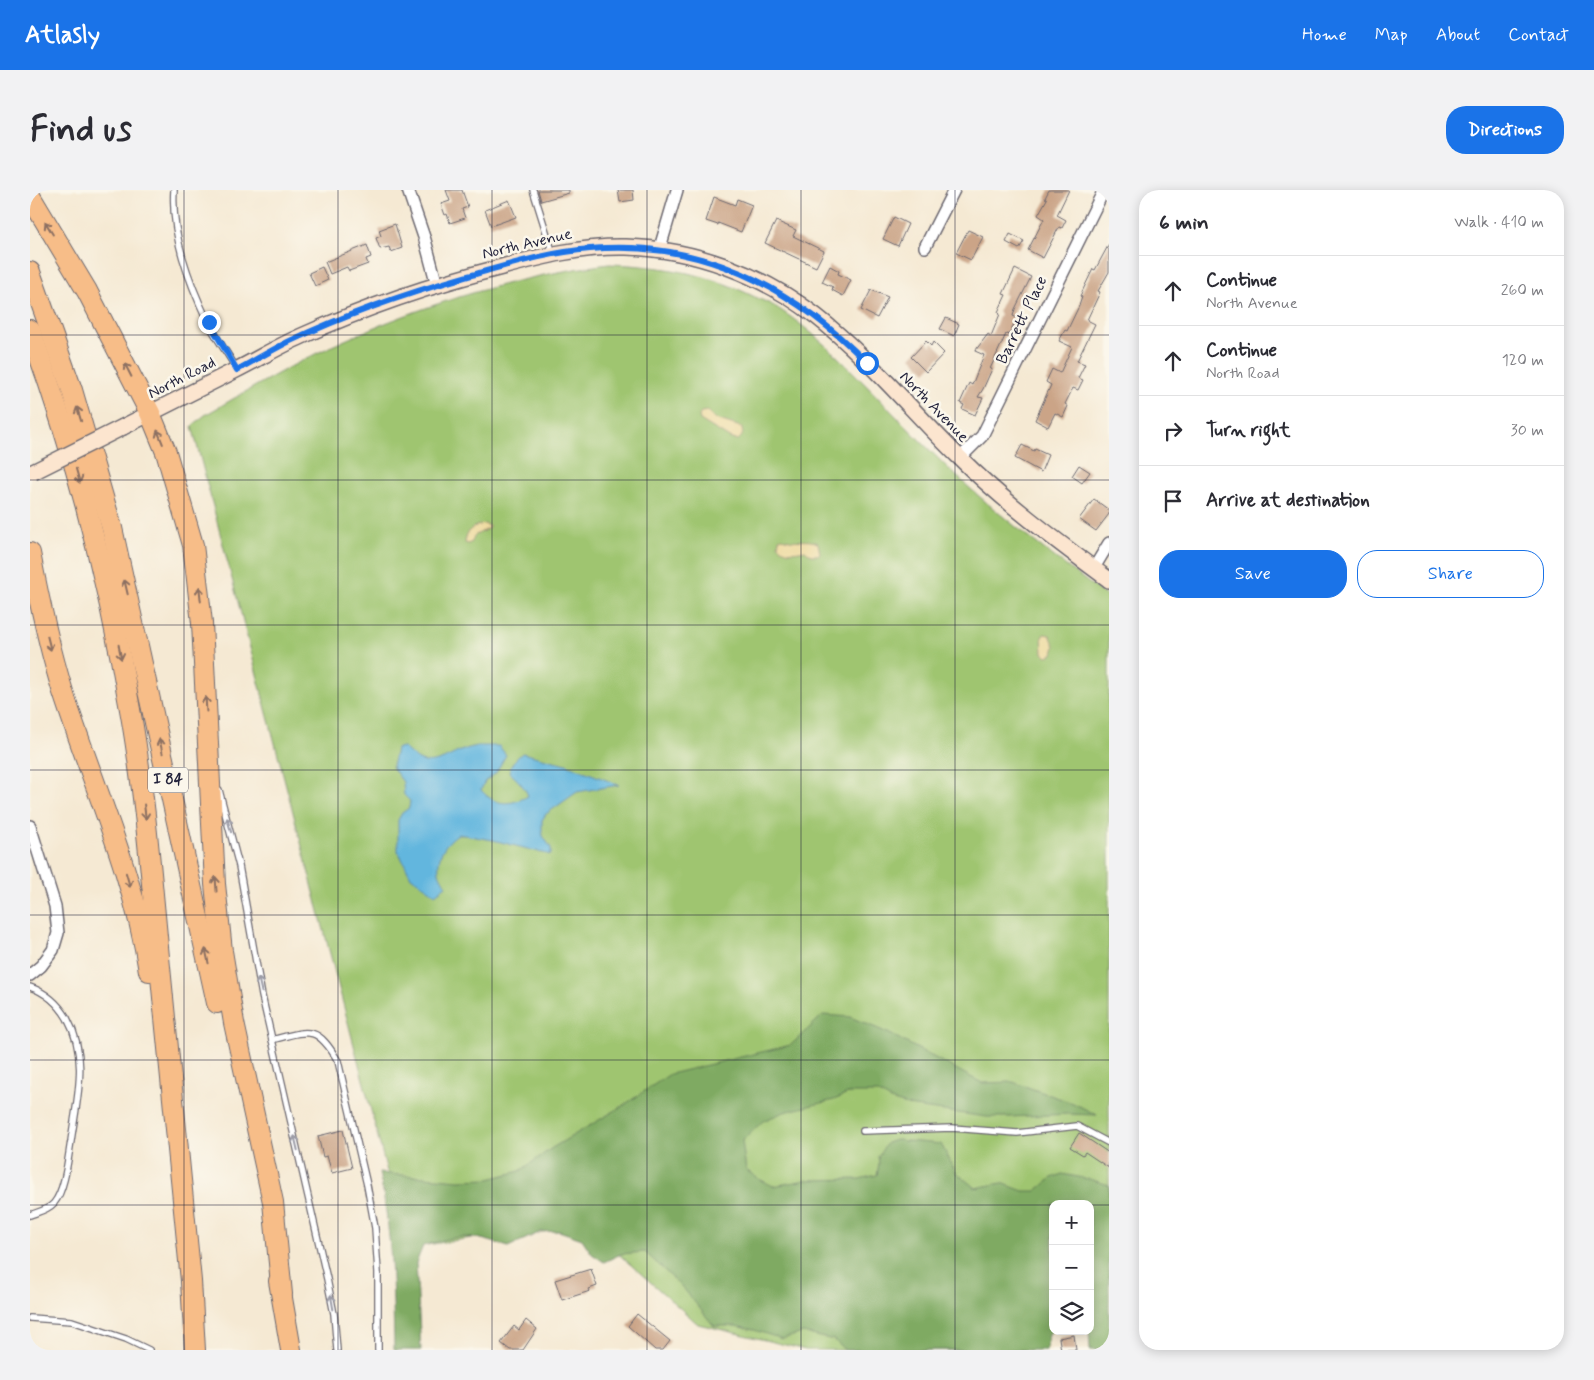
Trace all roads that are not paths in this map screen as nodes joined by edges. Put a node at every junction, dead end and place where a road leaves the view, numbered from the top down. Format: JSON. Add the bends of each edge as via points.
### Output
{"nodes":[{"id":1,"x":174,"y":190,"type":"edge"},
{"id":2,"x":408,"y":190,"type":"edge"},
{"id":3,"x":533,"y":190,"type":"edge"},
{"id":4,"x":677,"y":190,"type":"edge"},
{"id":5,"x":954,"y":190,"type":"edge"},
{"id":6,"x":1104,"y":190,"type":"edge"},
{"id":7,"x":30,"y":196,"type":"edge"},
{"id":8,"x":925,"y":247,"type":"dead end"},
{"id":9,"x":659,"y":251,"type":"junction"},
{"id":10,"x":554,"y":254,"type":"junction"},
{"id":11,"x":30,"y":272,"type":"edge"},
{"id":12,"x":437,"y":286,"type":"junction"},
{"id":13,"x":30,"y":330,"type":"edge"},
{"id":14,"x":237,"y":370,"type":"junction"},
{"id":15,"x":150,"y":413,"type":"junction"},
{"id":16,"x":960,"y":458,"type":"junction"},
{"id":17,"x":32,"y":473,"type":"edge"},
{"id":18,"x":1109,"y":543,"type":"edge"},
{"id":19,"x":30,"y":557,"type":"edge"},
{"id":20,"x":1094,"y":568,"type":"junction"},
{"id":21,"x":1109,"y":580,"type":"edge"},
{"id":22,"x":209,"y":756,"type":"junction"},
{"id":23,"x":30,"y":826,"type":"edge"},
{"id":24,"x":30,"y":975,"type":"edge"},
{"id":25,"x":30,"y":987,"type":"edge"},
{"id":26,"x":272,"y":1040,"type":"junction"},
{"id":27,"x":863,"y":1131,"type":"dead end"},
{"id":28,"x":1109,"y":1143,"type":"edge"},
{"id":29,"x":30,"y":1215,"type":"edge"},
{"id":30,"x":282,"y":1294,"type":"junction"},
{"id":31,"x":30,"y":1318,"type":"edge"},
{"id":32,"x":149,"y":1350,"type":"edge"},
{"id":33,"x":194,"y":1350,"type":"edge"},
{"id":34,"x":291,"y":1350,"type":"edge"},
{"id":35,"x":337,"y":1350,"type":"edge"},
{"id":36,"x":378,"y":1350,"type":"edge"}],
"edges":[{"from":1,"to":14,"type":"lane","via":[[174,216],[184,263],[209,322]]},
{"from":2,"to":12,"type":"street"},
{"from":3,"to":10,"type":"lane"},
{"from":4,"to":9,"type":"street"},
{"from":5,"to":8,"type":"street"},
{"from":6,"to":16,"type":"street","name":"Barrett Place","via":[[982,436]]},
{"from":15,"to":7,"type":"highway","one_way":true,"via":[[91,298]]},
{"from":9,"to":10,"type":"main road","name":"North Avenue","via":[[608,247]]},
{"from":9,"to":16,"type":"main road","name":"North Avenue","via":[[722,264],[799,304],[856,352]]},
{"from":10,"to":12,"type":"main road","name":"North Avenue"},
{"from":30,"to":11,"type":"highway","number":"I 84","one_way":true,"via":[[112,528],[72,390]]},
{"from":12,"to":14,"type":"main road","name":"North Road","via":[[318,329]]},
{"from":13,"to":33,"type":"highway","number":"I 84","one_way":true,"via":[[84,496],[107,589],[132,718],[146,822],[190,1271]]},
{"from":14,"to":15,"type":"main road","name":"North Road"},
{"from":15,"to":17,"type":"main road","name":"North Road","bridge":true},
{"from":22,"to":15,"type":"highway","one_way":true,"via":[[202,616],[192,545],[166,452]]},
{"from":16,"to":20,"type":"main road","name":"North Avenue","via":[[1016,508]]},
{"from":18,"to":20,"type":"street"},
{"from":19,"to":33,"type":"highway","one_way":true,"via":[[58,676],[123,863],[144,945],[181,1281]]},
{"from":20,"to":21,"type":"main road","name":"North Avenue"},
{"from":26,"to":22,"type":"lane","one_way":true,"via":[[256,970],[239,866]]},
{"from":30,"to":22,"type":"highway","one_way":true,"via":[[273,1202],[232,1014],[222,951],[215,884]]},
{"from":23,"to":24,"type":"street","via":[[55,906],[58,933],[52,950]]},
{"from":25,"to":29,"type":"lane","via":[[49,996],[74,1031],[81,1077],[68,1160],[59,1194],[50,1208]]},
{"from":35,"to":26,"type":"lane","one_way":true,"via":[[326,1273]]},
{"from":26,"to":36,"type":"lane","via":[[302,1032],[317,1034],[330,1045],[338,1061],[375,1228]]},
{"from":27,"to":28,"type":"lane","via":[[952,1128],[1017,1133],[1078,1126]]},
{"from":30,"to":34,"type":"highway","number":"I 84"},
{"from":31,"to":32,"type":"lane","via":[[72,1321]]}]}
